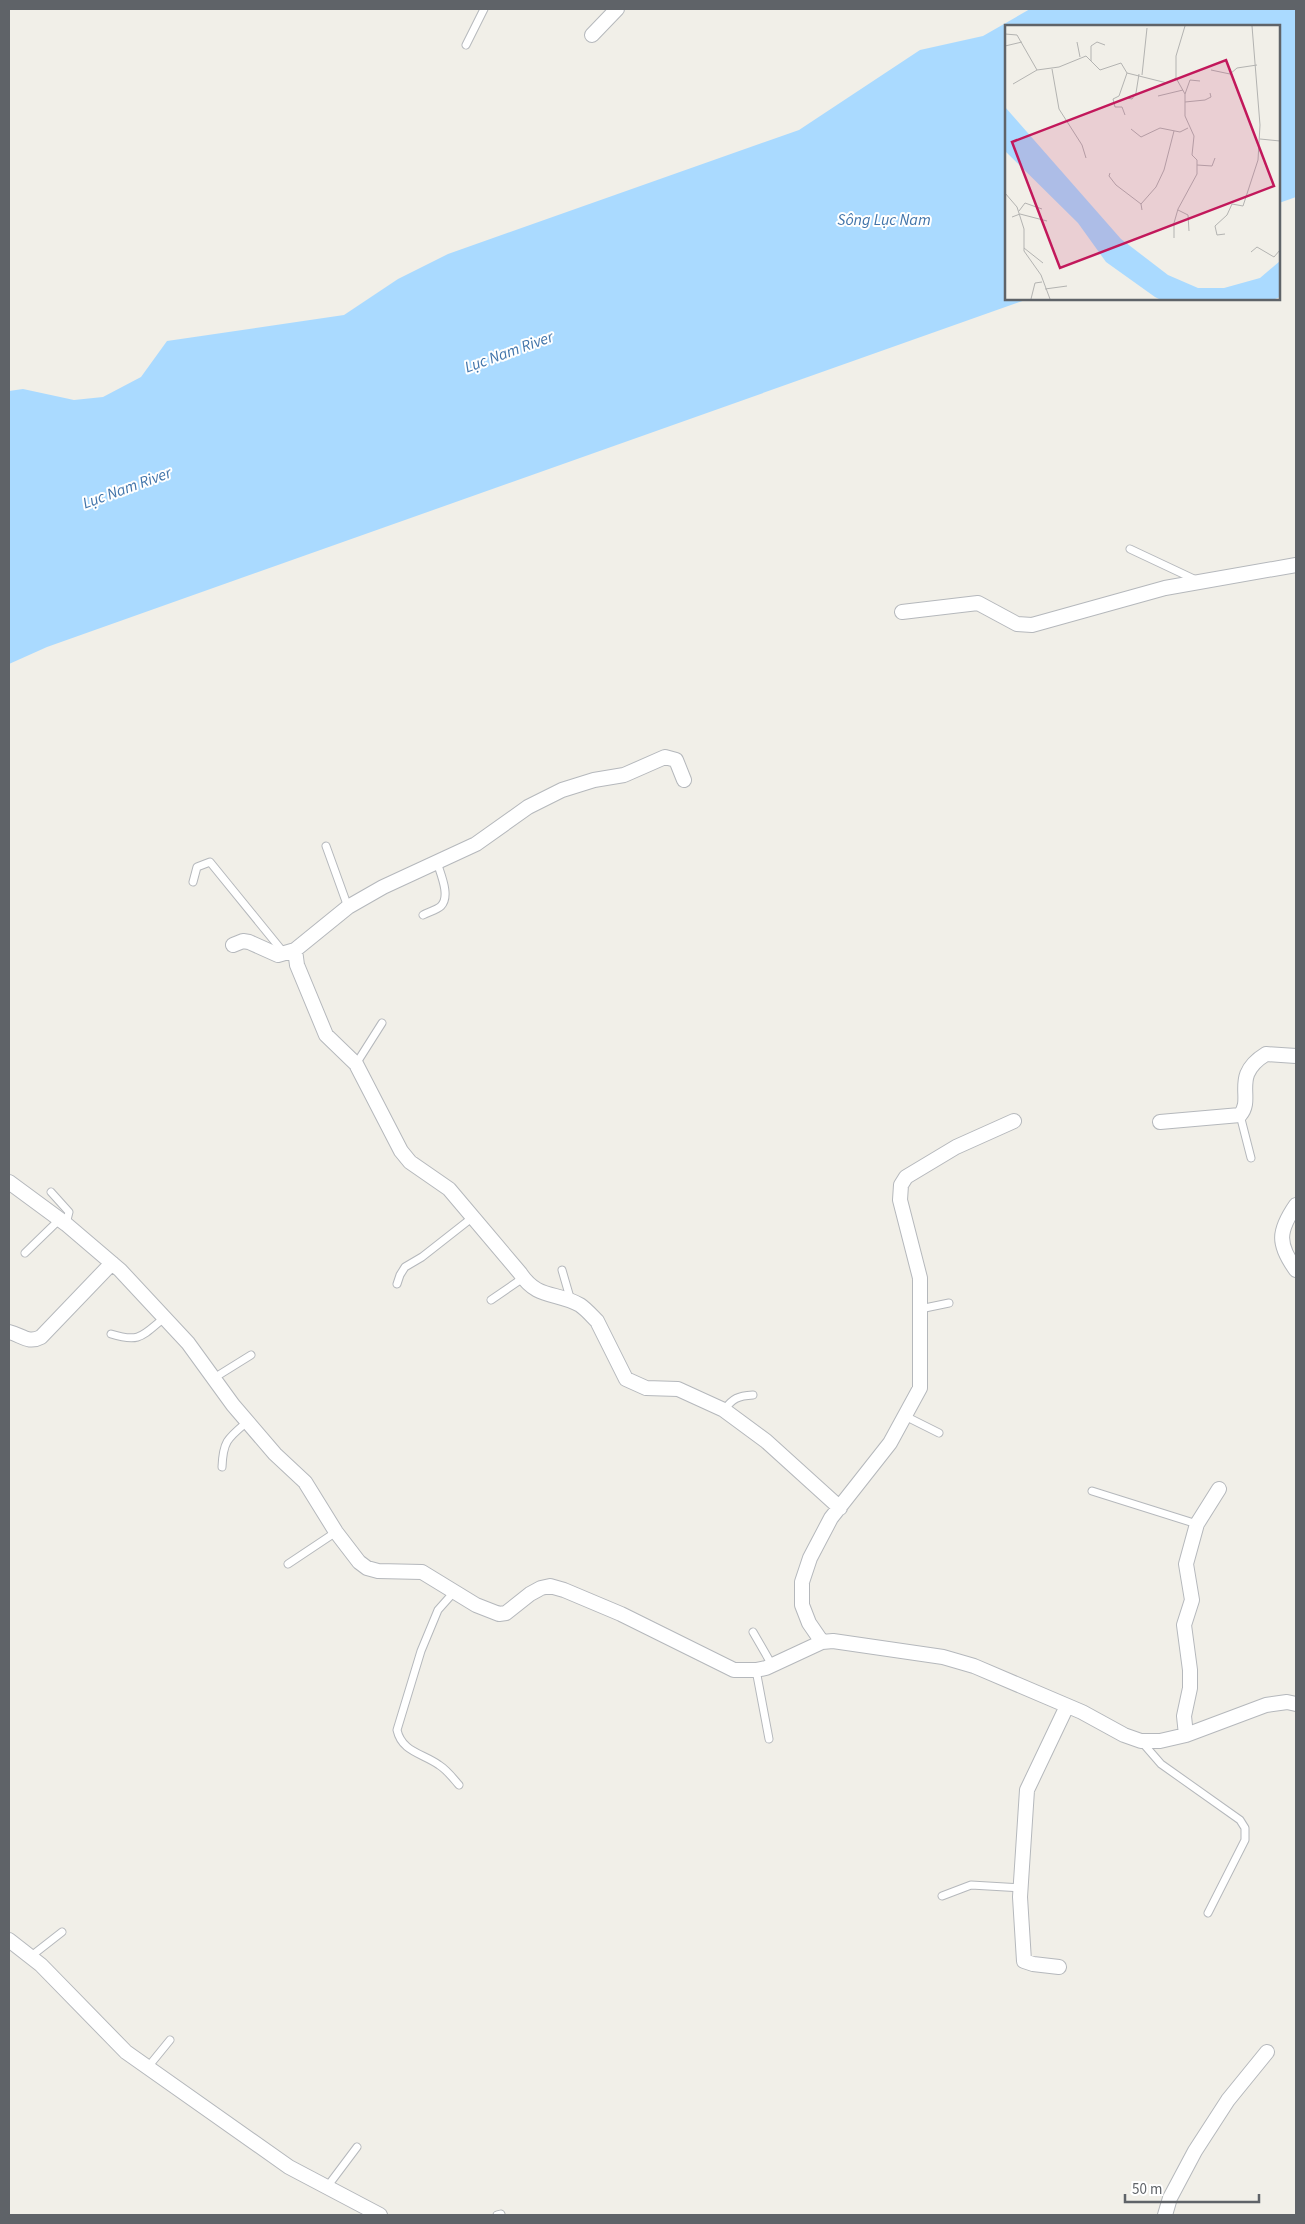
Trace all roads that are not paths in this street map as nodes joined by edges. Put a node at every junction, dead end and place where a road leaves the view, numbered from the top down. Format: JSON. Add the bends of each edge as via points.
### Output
{"nodes":[{"id":1,"x":484,"y":9,"type":"edge"},
{"id":2,"x":617,"y":9,"type":"edge"},
{"id":3,"x":592,"y":35,"type":"dead end"},
{"id":4,"x":466,"y":45,"type":"dead end"},
{"id":5,"x":1130,"y":549,"type":"dead end"},
{"id":6,"x":1296,"y":565,"type":"edge"},
{"id":7,"x":1199,"y":582,"type":"junction"},
{"id":8,"x":902,"y":612,"type":"dead end"},
{"id":9,"x":684,"y":780,"type":"dead end"},
{"id":10,"x":326,"y":846,"type":"dead end"},
{"id":11,"x":437,"y":862,"type":"junction"},
{"id":12,"x":193,"y":882,"type":"dead end"},
{"id":13,"x":348,"y":907,"type":"junction"},
{"id":14,"x":423,"y":915,"type":"dead end"},
{"id":15,"x":234,"y":944,"type":"dead end"},
{"id":16,"x":289,"y":952,"type":"junction"},
{"id":17,"x":382,"y":1022,"type":"dead end"},
{"id":18,"x":1296,"y":1056,"type":"edge"},
{"id":19,"x":356,"y":1064,"type":"junction"},
{"id":20,"x":1240,"y":1115,"type":"junction"},
{"id":21,"x":1014,"y":1121,"type":"dead end"},
{"id":22,"x":1160,"y":1122,"type":"dead end"},
{"id":23,"x":1251,"y":1158,"type":"dead end"},
{"id":24,"x":9,"y":1182,"type":"edge"},
{"id":25,"x":50,"y":1192,"type":"dead end"},
{"id":26,"x":1296,"y":1205,"type":"edge"},
{"id":27,"x":473,"y":1217,"type":"junction"},
{"id":28,"x":63,"y":1221,"type":"junction"},
{"id":29,"x":25,"y":1253,"type":"dead end"},
{"id":30,"x":112,"y":1263,"type":"junction"},
{"id":31,"x":562,"y":1270,"type":"dead end"},
{"id":32,"x":1296,"y":1270,"type":"edge"},
{"id":33,"x":524,"y":1278,"type":"junction"},
{"id":34,"x":397,"y":1284,"type":"dead end"},
{"id":35,"x":491,"y":1300,"type":"dead end"},
{"id":36,"x":572,"y":1301,"type":"junction"},
{"id":37,"x":948,"y":1303,"type":"dead end"},
{"id":38,"x":919,"y":1309,"type":"junction"},
{"id":39,"x":164,"y":1318,"type":"junction"},
{"id":40,"x":9,"y":1332,"type":"edge"},
{"id":41,"x":111,"y":1334,"type":"dead end"},
{"id":42,"x":251,"y":1355,"type":"dead end"},
{"id":43,"x":214,"y":1378,"type":"junction"},
{"id":44,"x":753,"y":1395,"type":"dead end"},
{"id":45,"x":724,"y":1410,"type":"junction"},
{"id":46,"x":905,"y":1416,"type":"junction"},
{"id":47,"x":247,"y":1422,"type":"junction"},
{"id":48,"x":939,"y":1433,"type":"dead end"},
{"id":49,"x":222,"y":1466,"type":"dead end"},
{"id":50,"x":1219,"y":1489,"type":"dead end"},
{"id":51,"x":1092,"y":1491,"type":"dead end"},
{"id":52,"x":840,"y":1508,"type":"junction"},
{"id":53,"x":1197,"y":1524,"type":"junction"},
{"id":54,"x":336,"y":1532,"type":"junction"},
{"id":55,"x":288,"y":1564,"type":"dead end"},
{"id":56,"x":454,"y":1592,"type":"junction"},
{"id":57,"x":753,"y":1632,"type":"dead end"},
{"id":58,"x":822,"y":1642,"type":"junction"},
{"id":59,"x":772,"y":1665,"type":"junction"},
{"id":60,"x":756,"y":1670,"type":"junction"},
{"id":61,"x":1296,"y":1704,"type":"edge"},
{"id":62,"x":1067,"y":1706,"type":"junction"},
{"id":63,"x":1186,"y":1735,"type":"junction"},
{"id":64,"x":769,"y":1739,"type":"dead end"},
{"id":65,"x":1141,"y":1741,"type":"junction"},
{"id":66,"x":459,"y":1785,"type":"dead end"},
{"id":67,"x":1021,"y":1888,"type":"junction"},
{"id":68,"x":942,"y":1896,"type":"dead end"},
{"id":69,"x":1208,"y":1913,"type":"dead end"},
{"id":70,"x":62,"y":1932,"type":"dead end"},
{"id":71,"x":9,"y":1940,"type":"edge"},
{"id":72,"x":30,"y":1957,"type":"junction"},
{"id":73,"x":1059,"y":1967,"type":"dead end"},
{"id":74,"x":170,"y":2040,"type":"dead end"},
{"id":75,"x":1267,"y":2052,"type":"dead end"},
{"id":76,"x":148,"y":2067,"type":"junction"},
{"id":77,"x":357,"y":2147,"type":"dead end"},
{"id":78,"x":327,"y":2187,"type":"junction"},
{"id":79,"x":380,"y":2215,"type":"edge"},
{"id":80,"x":1165,"y":2215,"type":"edge"}],
"edges":[{"from":1,"to":4,"type":"lane"},
{"from":2,"to":3,"type":"street"},
{"from":5,"to":7,"type":"lane"},
{"from":6,"to":7,"type":"street"},
{"from":7,"to":8,"type":"street","via":[[1165,588],[1032,625],[1017,624],[978,603]]},
{"from":9,"to":11,"type":"street","via":[[676,760],[665,758],[624,775],[562,790],[528,807],[476,844]]},
{"from":10,"to":13,"type":"lane"},
{"from":11,"to":13,"type":"street"},
{"from":11,"to":14,"type":"lane","via":[[445,892],[444,902],[441,907]]},
{"from":12,"to":16,"type":"lane","via":[[197,867],[210,862]]},
{"from":13,"to":16,"type":"street"},
{"from":15,"to":16,"type":"street","via":[[243,941],[274,954]]},
{"from":16,"to":19,"type":"street","via":[[326,1035]]},
{"from":17,"to":19,"type":"lane"},
{"from":18,"to":20,"type":"street","via":[[1266,1054],[1250,1066]]},
{"from":19,"to":27,"type":"street","via":[[401,1151],[410,1162],[448,1189]]},
{"from":20,"to":22,"type":"street"},
{"from":20,"to":23,"type":"lane"},
{"from":21,"to":38,"type":"street","via":[[956,1147],[906,1177],[900,1200],[919,1269]]},
{"from":24,"to":28,"type":"street"},
{"from":25,"to":28,"type":"lane","via":[[68,1212]]},
{"from":26,"to":32,"type":"street","via":[[1282,1230],[1281,1242]]},
{"from":27,"to":33,"type":"street"},
{"from":27,"to":34,"type":"lane","via":[[405,1267]]},
{"from":28,"to":29,"type":"lane"},
{"from":28,"to":30,"type":"street"},
{"from":30,"to":39,"type":"street"},
{"from":30,"to":40,"type":"street","via":[[41,1337],[28,1341]]},
{"from":31,"to":36,"type":"lane"},
{"from":33,"to":35,"type":"lane"},
{"from":33,"to":36,"type":"street","via":[[537,1291]]},
{"from":36,"to":45,"type":"street","via":[[597,1321],[626,1379],[646,1388],[678,1389]]},
{"from":37,"to":38,"type":"lane"},
{"from":38,"to":46,"type":"street","via":[[920,1388]]},
{"from":39,"to":41,"type":"lane","via":[[140,1337],[130,1339]]},
{"from":39,"to":43,"type":"street"},
{"from":42,"to":43,"type":"lane"},
{"from":43,"to":47,"type":"street"},
{"from":44,"to":45,"type":"lane","via":[[736,1396]]},
{"from":45,"to":52,"type":"street","via":[[766,1440]]},
{"from":46,"to":48,"type":"lane"},
{"from":46,"to":52,"type":"street","via":[[877,1462]]},
{"from":47,"to":49,"type":"lane","via":[[226,1442]]},
{"from":47,"to":54,"type":"street","via":[[305,1482]]},
{"from":50,"to":53,"type":"street"},
{"from":51,"to":53,"type":"lane"},
{"from":52,"to":58,"type":"street","via":[[823,1531],[802,1582],[802,1605]]},
{"from":53,"to":63,"type":"street","via":[[1186,1564],[1192,1600],[1184,1624],[1190,1670],[1184,1716]]},
{"from":54,"to":55,"type":"lane"},
{"from":54,"to":56,"type":"street","via":[[367,1568],[422,1572]]},
{"from":56,"to":60,"type":"street","via":[[499,1614],[506,1613],[530,1594],[550,1586],[621,1614],[734,1670]]},
{"from":56,"to":66,"type":"lane","via":[[438,1610],[421,1651],[397,1730],[403,1746],[445,1769]]},
{"from":57,"to":59,"type":"lane"},
{"from":58,"to":59,"type":"street"},
{"from":58,"to":62,"type":"street","via":[[942,1657],[974,1666]]},
{"from":59,"to":60,"type":"street"},
{"from":60,"to":64,"type":"lane"},
{"from":61,"to":63,"type":"street","via":[[1266,1705]]},
{"from":62,"to":65,"type":"street"},
{"from":62,"to":67,"type":"street","via":[[1027,1790]]},
{"from":63,"to":65,"type":"street","via":[[1160,1741]]},
{"from":65,"to":69,"type":"lane","via":[[1161,1764],[1240,1820],[1245,1828],[1245,1840]]},
{"from":67,"to":68,"type":"lane","via":[[971,1885]]},
{"from":67,"to":73,"type":"street","via":[[1024,1961]]},
{"from":70,"to":72,"type":"lane"},
{"from":71,"to":72,"type":"street"},
{"from":72,"to":76,"type":"street","via":[[126,2052]]},
{"from":74,"to":76,"type":"lane"},
{"from":75,"to":80,"type":"street","via":[[1228,2100],[1195,2151],[1170,2198]]},
{"from":76,"to":78,"type":"street","via":[[289,2167]]},
{"from":77,"to":78,"type":"lane"},
{"from":78,"to":79,"type":"street"}]}
